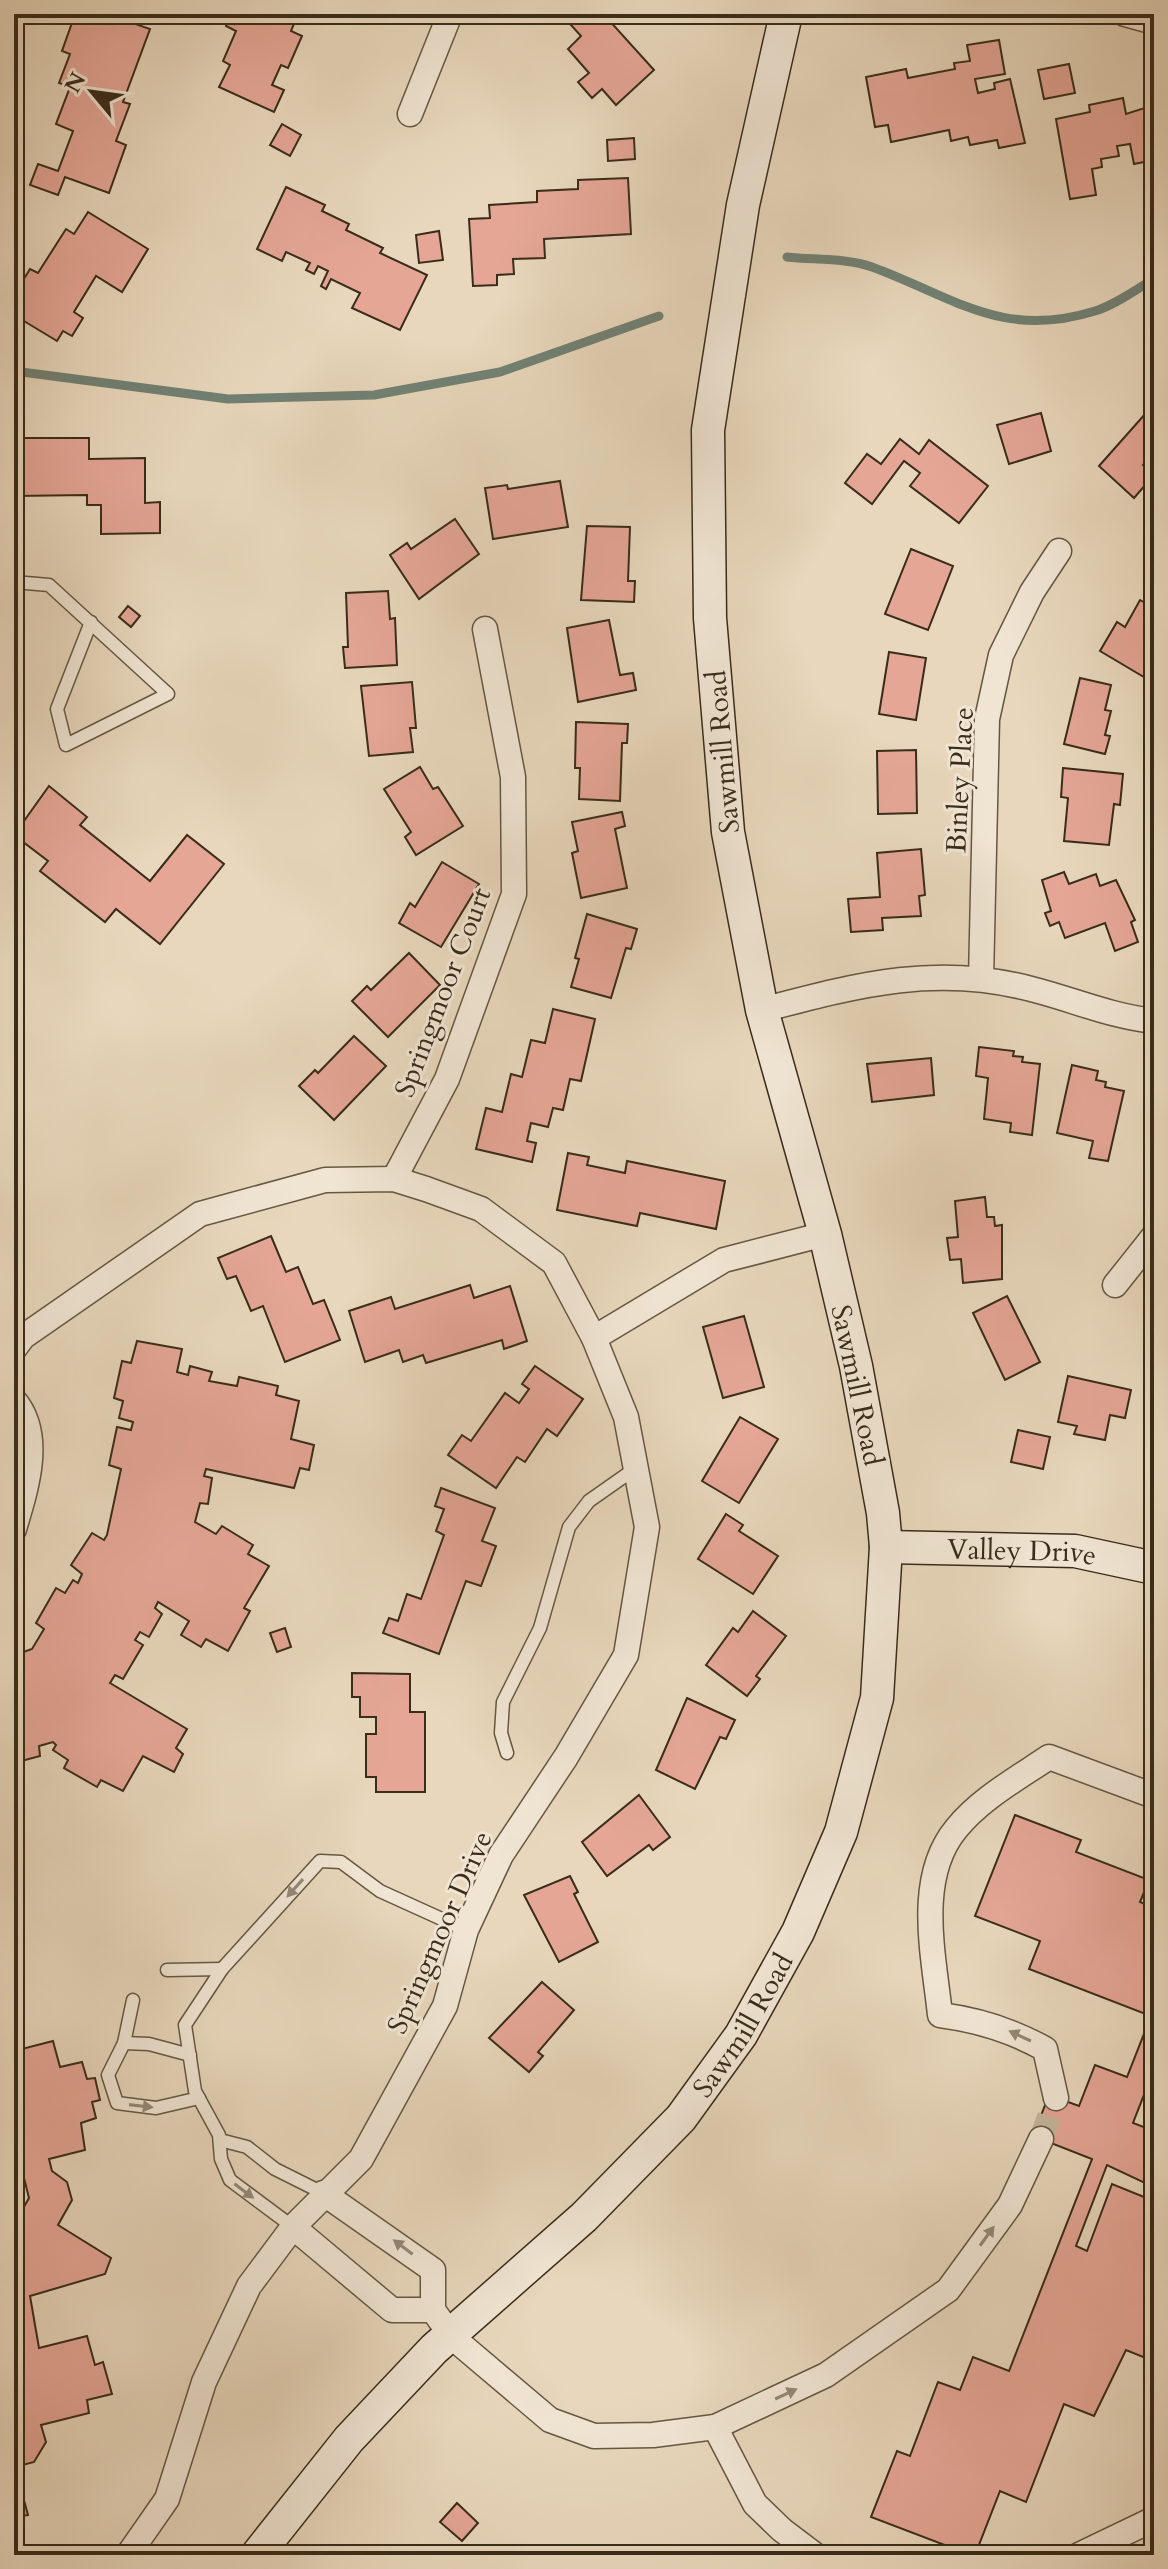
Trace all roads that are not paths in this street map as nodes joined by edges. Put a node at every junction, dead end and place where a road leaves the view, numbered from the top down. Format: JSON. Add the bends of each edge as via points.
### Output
{"nodes":[{"id":1,"x":450,"y":14,"type":"edge"},
{"id":2,"x":786,"y":14,"type":"edge"},
{"id":3,"x":1125,"y":14,"type":"edge"},
{"id":4,"x":1154,"y":22,"type":"edge"},
{"id":5,"x":410,"y":114,"type":"dead end"},
{"id":6,"x":1059,"y":551,"type":"dead end"},
{"id":7,"x":14,"y":582,"type":"edge"},
{"id":8,"x":91,"y":622,"type":"junction"},
{"id":9,"x":485,"y":629,"type":"dead end"},
{"id":10,"x":981,"y":979,"type":"junction"},
{"id":11,"x":762,"y":1010,"type":"junction"},
{"id":12,"x":1154,"y":1021,"type":"edge"},
{"id":13,"x":394,"y":1179,"type":"junction"},
{"id":14,"x":825,"y":1234,"type":"junction"},
{"id":15,"x":1154,"y":1236,"type":"edge"},
{"id":16,"x":1115,"y":1285,"type":"dead end"},
{"id":17,"x":594,"y":1338,"type":"junction"},
{"id":18,"x":14,"y":1349,"type":"edge"},
{"id":19,"x":14,"y":1400,"type":"edge"},
{"id":20,"x":636,"y":1468,"type":"junction"},
{"id":21,"x":14,"y":1529,"type":"edge"},
{"id":22,"x":886,"y":1547,"type":"junction"},
{"id":23,"x":1154,"y":1568,"type":"edge"},
{"id":24,"x":507,"y":1753,"type":"dead end"},
{"id":25,"x":1154,"y":1796,"type":"edge"},
{"id":26,"x":466,"y":1930,"type":"junction"},
{"id":27,"x":222,"y":1969,"type":"junction"},
{"id":28,"x":167,"y":1970,"type":"dead end"},
{"id":29,"x":133,"y":2000,"type":"dead end"},
{"id":30,"x":124,"y":2043,"type":"junction"},
{"id":31,"x":190,"y":2055,"type":"junction"},
{"id":32,"x":199,"y":2098,"type":"junction"},
{"id":33,"x":1056,"y":2098,"type":"tunnel mouth"},
{"id":34,"x":1041,"y":2139,"type":"tunnel mouth"},
{"id":35,"x":220,"y":2140,"type":"junction"},
{"id":36,"x":323,"y":2193,"type":"junction"},
{"id":37,"x":293,"y":2227,"type":"junction"},
{"id":38,"x":433,"y":2310,"type":"junction"},
{"id":39,"x":452,"y":2337,"type":"junction"},
{"id":40,"x":715,"y":2427,"type":"junction"},
{"id":41,"x":1154,"y":2519,"type":"edge"},
{"id":42,"x":128,"y":2555,"type":"edge"},
{"id":43,"x":257,"y":2555,"type":"edge"},
{"id":44,"x":815,"y":2555,"type":"edge"},
{"id":45,"x":1079,"y":2555,"type":"edge"}],
"edges":[{"from":1,"to":5,"type":"street"},
{"from":2,"to":11,"type":"street","name":"Sawmill Road","via":[[743,205],[708,430],[710,618],[728,832]]},
{"from":3,"to":4,"type":"street"},
{"from":6,"to":10,"type":"street","name":"Binley Place","via":[[1001,655],[987,719]]},
{"from":7,"to":8,"type":"lane","via":[[49,585]]},
{"from":8,"to":8,"type":"lane","via":[[57,709],[66,745],[168,694]]},
{"from":9,"to":13,"type":"street","name":"Springmoor Court","via":[[513,777],[514,894],[447,1079]]},
{"from":10,"to":11,"type":"street","via":[[917,976]]},
{"from":10,"to":12,"type":"street","via":[[1035,990],[1114,1017]]},
{"from":11,"to":14,"type":"street","name":"Sawmill Road"},
{"from":13,"to":17,"type":"street","name":"Springmoor Drive","via":[[481,1209],[554,1263]]},
{"from":13,"to":18,"type":"street","name":"Springmoor Drive","via":[[325,1180],[200,1214],[23,1337]]},
{"from":14,"to":17,"type":"street","via":[[724,1260]]},
{"from":14,"to":22,"type":"street","name":"Sawmill Road","via":[[856,1366]]},
{"from":15,"to":16,"type":"street"},
{"from":17,"to":20,"type":"street","name":"Springmoor Drive","via":[[626,1417]]},
{"from":19,"to":21,"type":"street","via":[[23,1411],[31,1455]]},
{"from":20,"to":24,"type":"lane","via":[[589,1501],[569,1527],[540,1628],[503,1702],[501,1733]]},
{"from":20,"to":26,"type":"street","name":"Springmoor Drive","via":[[647,1527],[626,1655],[501,1855]]},
{"from":22,"to":23,"type":"street","name":"Valley Drive","via":[[1075,1551]]},
{"from":22,"to":39,"type":"street","name":"Sawmill Road","via":[[877,1698],[841,1832],[798,1932],[741,2035],[681,2118],[584,2217]]},
{"from":33,"to":25,"type":"street","one_way":true,"via":[[1045,2049],[979,2021],[940,2015],[930,1883],[955,1830],[987,1800],[1049,1757]]},
{"from":26,"to":27,"type":"lane","one_way":true,"via":[[380,1891],[341,1862],[320,1861]]},
{"from":26,"to":36,"type":"street","name":"Springmoor Drive","via":[[445,2006],[361,2159]]},
{"from":27,"to":28,"type":"lane"},
{"from":27,"to":31,"type":"lane","via":[[185,2025]]},
{"from":29,"to":30,"type":"lane"},
{"from":30,"to":31,"type":"lane"},
{"from":30,"to":32,"type":"lane","one_way":true,"via":[[108,2075],[117,2103],[156,2108]]},
{"from":31,"to":32,"type":"lane"},
{"from":32,"to":35,"type":"lane"},
{"from":40,"to":34,"type":"street","one_way":true,"via":[[826,2375],[948,2290],[1010,2205]]},
{"from":35,"to":36,"type":"lane","via":[[247,2147],[275,2169]]},
{"from":35,"to":37,"type":"lane","one_way":true,"via":[[230,2180]]},
{"from":36,"to":37,"type":"street","name":"Springmoor Drive"},
{"from":38,"to":36,"type":"street","one_way":true,"via":[[433,2270]]},
{"from":37,"to":38,"type":"street","via":[[392,2310]]},
{"from":37,"to":42,"type":"street","name":"Springmoor Drive","via":[[249,2286],[204,2382],[167,2499]]},
{"from":38,"to":39,"type":"street"},
{"from":39,"to":40,"type":"street","via":[[550,2420],[594,2436]]},
{"from":39,"to":43,"type":"street","name":"Sawmill Road","via":[[434,2349],[349,2439]]},
{"from":40,"to":44,"type":"street","via":[[755,2504]]},
{"from":41,"to":45,"type":"street"}]}
